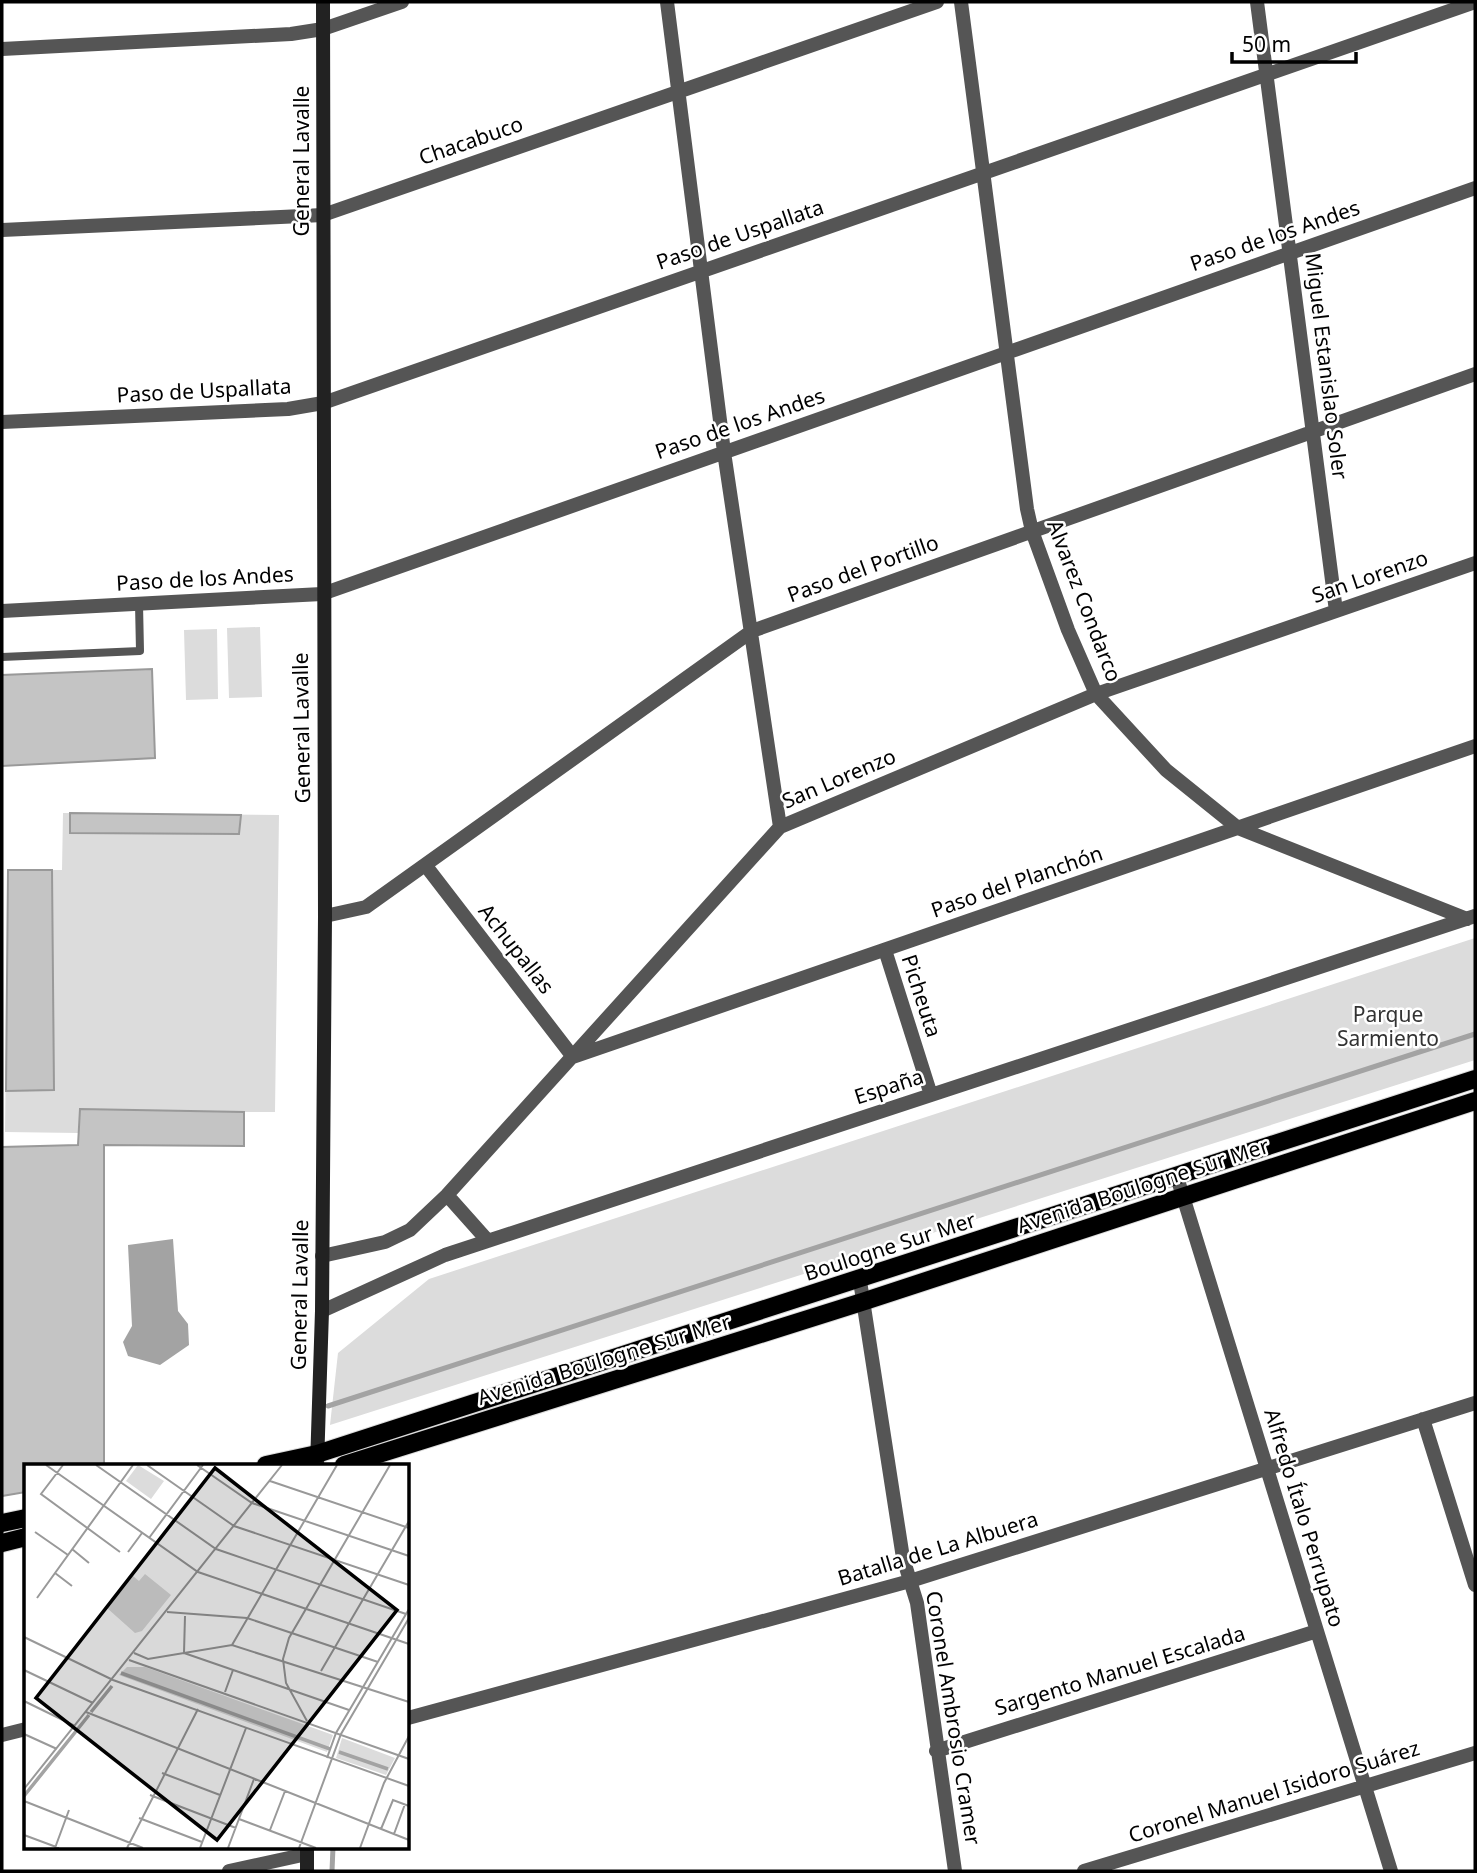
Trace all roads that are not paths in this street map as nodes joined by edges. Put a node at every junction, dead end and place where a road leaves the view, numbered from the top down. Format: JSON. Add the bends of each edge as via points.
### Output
{"nodes":[{"id":1,"x":323,"y":2,"type":"edge"},
{"id":2,"x":402,"y":2,"type":"edge"},
{"id":3,"x":667,"y":2,"type":"edge"},
{"id":4,"x":937,"y":2,"type":"edge"},
{"id":5,"x":961,"y":2,"type":"edge"},
{"id":6,"x":1257,"y":2,"type":"edge"},
{"id":7,"x":1475,"y":2,"type":"edge"},
{"id":8,"x":323,"y":29,"type":"junction"},
{"id":9,"x":2,"y":49,"type":"edge"},
{"id":10,"x":1268,"y":74,"type":"junction"},
{"id":11,"x":678,"y":92,"type":"junction"},
{"id":12,"x":984,"y":173,"type":"junction"},
{"id":13,"x":1475,"y":188,"type":"edge"},
{"id":14,"x":323,"y":215,"type":"junction"},
{"id":15,"x":2,"y":230,"type":"edge"},
{"id":16,"x":1290,"y":253,"type":"junction"},
{"id":17,"x":702,"y":270,"type":"junction"},
{"id":18,"x":1006,"y":354,"type":"junction"},
{"id":19,"x":1475,"y":374,"type":"edge"},
{"id":20,"x":323,"y":403,"type":"junction"},
{"id":21,"x":2,"y":422,"type":"edge"},
{"id":22,"x":1313,"y":429,"type":"junction"},
{"id":23,"x":724,"y":452,"type":"junction"},
{"id":24,"x":1032,"y":531,"type":"junction"},
{"id":25,"x":1475,"y":563,"type":"edge"},
{"id":26,"x":322,"y":594,"type":"junction"},
{"id":27,"x":139,"y":604,"type":"junction"},
{"id":28,"x":2,"y":611,"type":"edge"},
{"id":29,"x":1336,"y":611,"type":"junction"},
{"id":30,"x":752,"y":631,"type":"junction"},
{"id":31,"x":2,"y":657,"type":"edge"},
{"id":32,"x":1096,"y":694,"type":"junction"},
{"id":33,"x":1475,"y":746,"type":"edge"},
{"id":34,"x":780,"y":827,"type":"junction"},
{"id":35,"x":1238,"y":828,"type":"junction"},
{"id":36,"x":426,"y":866,"type":"junction"},
{"id":37,"x":325,"y":916,"type":"junction"},
{"id":38,"x":1471,"y":918,"type":"edge"},
{"id":39,"x":884,"y":950,"type":"junction"},
{"id":40,"x":573,"y":1057,"type":"junction"},
{"id":41,"x":1475,"y":1079,"type":"edge"},
{"id":42,"x":931,"y":1095,"type":"junction"},
{"id":43,"x":1475,"y":1101,"type":"edge"},
{"id":44,"x":1177,"y":1177,"type":"junction"},
{"id":45,"x":447,"y":1195,"type":"junction"},
{"id":46,"x":1184,"y":1197,"type":"junction"},
{"id":47,"x":488,"y":1241,"type":"junction"},
{"id":48,"x":322,"y":1256,"type":"junction"},
{"id":49,"x":860,"y":1281,"type":"junction"},
{"id":50,"x":862,"y":1302,"type":"junction"},
{"id":51,"x":322,"y":1311,"type":"junction"},
{"id":52,"x":1475,"y":1403,"type":"edge"},
{"id":53,"x":1423,"y":1419,"type":"junction"},
{"id":54,"x":317,"y":1460,"type":"edge"},
{"id":55,"x":275,"y":1464,"type":"edge"},
{"id":56,"x":347,"y":1464,"type":"edge"},
{"id":57,"x":1267,"y":1468,"type":"junction"},
{"id":58,"x":24,"y":1518,"type":"edge"},
{"id":59,"x":2,"y":1523,"type":"edge"},
{"id":60,"x":24,"y":1537,"type":"edge"},
{"id":61,"x":2,"y":1542,"type":"edge"},
{"id":62,"x":910,"y":1581,"type":"junction"},
{"id":63,"x":1475,"y":1585,"type":"edge"},
{"id":64,"x":1317,"y":1632,"type":"junction"},
{"id":65,"x":410,"y":1717,"type":"edge"},
{"id":66,"x":24,"y":1730,"type":"edge"},
{"id":67,"x":2,"y":1735,"type":"edge"},
{"id":68,"x":936,"y":1751,"type":"junction"},
{"id":69,"x":1475,"y":1753,"type":"edge"},
{"id":70,"x":1365,"y":1787,"type":"junction"},
{"id":71,"x":307,"y":1850,"type":"edge"},
{"id":72,"x":229,"y":1871,"type":"edge"},
{"id":73,"x":307,"y":1871,"type":"edge"},
{"id":74,"x":955,"y":1871,"type":"edge"},
{"id":75,"x":1084,"y":1871,"type":"edge"},
{"id":76,"x":1391,"y":1871,"type":"edge"}],
"edges":[{"from":1,"to":8,"type":"main road","name":"General Lavalle"},
{"from":2,"to":8,"type":"street"},
{"from":3,"to":11,"type":"street"},
{"from":4,"to":11,"type":"street","name":"Chacabuco"},
{"from":5,"to":12,"type":"street","name":"Alvarez Condarco"},
{"from":6,"to":10,"type":"street","name":"Miguel Estanislao Soler"},
{"from":7,"to":10,"type":"street","name":"Paso de Uspallata"},
{"from":8,"to":9,"type":"street"},
{"from":8,"to":14,"type":"main road","name":"General Lavalle"},
{"from":10,"to":12,"type":"street","name":"Paso de Uspallata"},
{"from":10,"to":16,"type":"street","name":"Miguel Estanislao Soler"},
{"from":11,"to":14,"type":"street","name":"Chacabuco"},
{"from":11,"to":17,"type":"street"},
{"from":12,"to":17,"type":"street","name":"Paso de Uspallata"},
{"from":12,"to":18,"type":"street","name":"Alvarez Condarco"},
{"from":13,"to":16,"type":"street","name":"Paso de los Andes"},
{"from":14,"to":15,"type":"street","name":"Chacabuco"},
{"from":14,"to":20,"type":"main road","name":"General Lavalle"},
{"from":16,"to":18,"type":"street","name":"Paso de los Andes"},
{"from":16,"to":22,"type":"street","name":"Miguel Estanislao Soler"},
{"from":17,"to":20,"type":"street","name":"Paso de Uspallata"},
{"from":17,"to":23,"type":"street"},
{"from":18,"to":23,"type":"street","name":"Paso de los Andes"},
{"from":18,"to":24,"type":"street","name":"Alvarez Condarco"},
{"from":19,"to":22,"type":"street","name":"Paso del Portillo"},
{"from":20,"to":21,"type":"street","name":"Paso de Uspallata","via":[[288,409]]},
{"from":20,"to":26,"type":"main road","name":"General Lavalle"},
{"from":22,"to":24,"type":"street","name":"Paso del Portillo"},
{"from":22,"to":29,"type":"street","name":"Miguel Estanislao Soler"},
{"from":23,"to":26,"type":"street","name":"Paso de los Andes"},
{"from":23,"to":30,"type":"street"},
{"from":24,"to":30,"type":"street","name":"Paso del Portillo"},
{"from":24,"to":32,"type":"street","name":"Alvarez Condarco"},
{"from":25,"to":29,"type":"street","name":"San Lorenzo"},
{"from":26,"to":27,"type":"street","name":"Paso de los Andes"},
{"from":26,"to":37,"type":"main road","name":"General Lavalle"},
{"from":27,"to":28,"type":"street","name":"Paso de los Andes"},
{"from":27,"to":31,"type":"lane","via":[[140,651]]},
{"from":29,"to":32,"type":"street","name":"San Lorenzo"},
{"from":30,"to":34,"type":"street"},
{"from":30,"to":36,"type":"street","name":"Paso del Portillo"},
{"from":32,"to":34,"type":"street","name":"San Lorenzo"},
{"from":32,"to":35,"type":"street","name":"Alvarez Condarco","via":[[1167,770]]},
{"from":33,"to":35,"type":"street","name":"Paso del Planchón"},
{"from":34,"to":40,"type":"street","name":"San Lorenzo"},
{"from":35,"to":38,"type":"street","name":"Alvarez Condarco"},
{"from":35,"to":39,"type":"street","name":"Paso del Planchón"},
{"from":36,"to":37,"type":"street","name":"Paso del Portillo","via":[[366,907]]},
{"from":36,"to":40,"type":"street","name":"Achupallas"},
{"from":37,"to":48,"type":"main road","name":"General Lavalle"},
{"from":38,"to":42,"type":"street","name":"España"},
{"from":39,"to":40,"type":"street","name":"Paso del Planchón"},
{"from":39,"to":42,"type":"street","name":"Picheuta"},
{"from":40,"to":45,"type":"street","name":"San Lorenzo"},
{"from":41,"to":44,"type":"main road","name":"Boulogne Sur Mer"},
{"from":42,"to":47,"type":"street","name":"España"},
{"from":43,"to":46,"type":"main road","name":"Avenida Boulogne Sur Mer"},
{"from":44,"to":46,"type":"street","name":"Alfredo Ítalo Perrupato"},
{"from":44,"to":49,"type":"main road","name":"Boulogne Sur Mer"},
{"from":45,"to":47,"type":"street"},
{"from":45,"to":48,"type":"street","name":"San Lorenzo","via":[[410,1230],[385,1242]]},
{"from":46,"to":50,"type":"main road","name":"Avenida Boulogne Sur Mer"},
{"from":46,"to":57,"type":"street","name":"Alfredo Ítalo Perrupato"},
{"from":47,"to":51,"type":"street","name":"España"},
{"from":48,"to":51,"type":"main road","name":"General Lavalle"},
{"from":49,"to":50,"type":"street","name":"Coronel Ambrosio Cramer"},
{"from":49,"to":54,"type":"main road","name":"Boulogne Sur Mer"},
{"from":50,"to":56,"type":"main road","name":"Avenida Boulogne Sur Mer"},
{"from":50,"to":62,"type":"street","name":"Coronel Ambrosio Cramer"},
{"from":51,"to":54,"type":"main road","name":"General Lavalle"},
{"from":52,"to":53,"type":"street","name":"Batalla de La Albuera"},
{"from":53,"to":57,"type":"street","name":"Batalla de La Albuera"},
{"from":53,"to":63,"type":"street"},
{"from":54,"to":55,"type":"main road"},
{"from":57,"to":62,"type":"street","name":"Batalla de La Albuera"},
{"from":57,"to":64,"type":"street","name":"Alfredo Ítalo Perrupato"},
{"from":58,"to":59,"type":"main road"},
{"from":60,"to":61,"type":"main road"},
{"from":62,"to":65,"type":"street","name":"Batalla de La Albuera"},
{"from":62,"to":68,"type":"street","name":"Coronel Ambrosio Cramer"},
{"from":64,"to":68,"type":"street","name":"Sargento Manuel Escalada"},
{"from":64,"to":70,"type":"street","name":"Alfredo Ítalo Perrupato"},
{"from":66,"to":67,"type":"street"},
{"from":68,"to":74,"type":"street","name":"Coronel Ambrosio Cramer"},
{"from":69,"to":70,"type":"street","name":"Coronel Manuel Isidoro Suárez"},
{"from":70,"to":75,"type":"street","name":"Coronel Manuel Isidoro Suárez"},
{"from":70,"to":76,"type":"street","name":"Alfredo Ítalo Perrupato"},
{"from":71,"to":72,"type":"street"},
{"from":71,"to":73,"type":"main road"}]}
